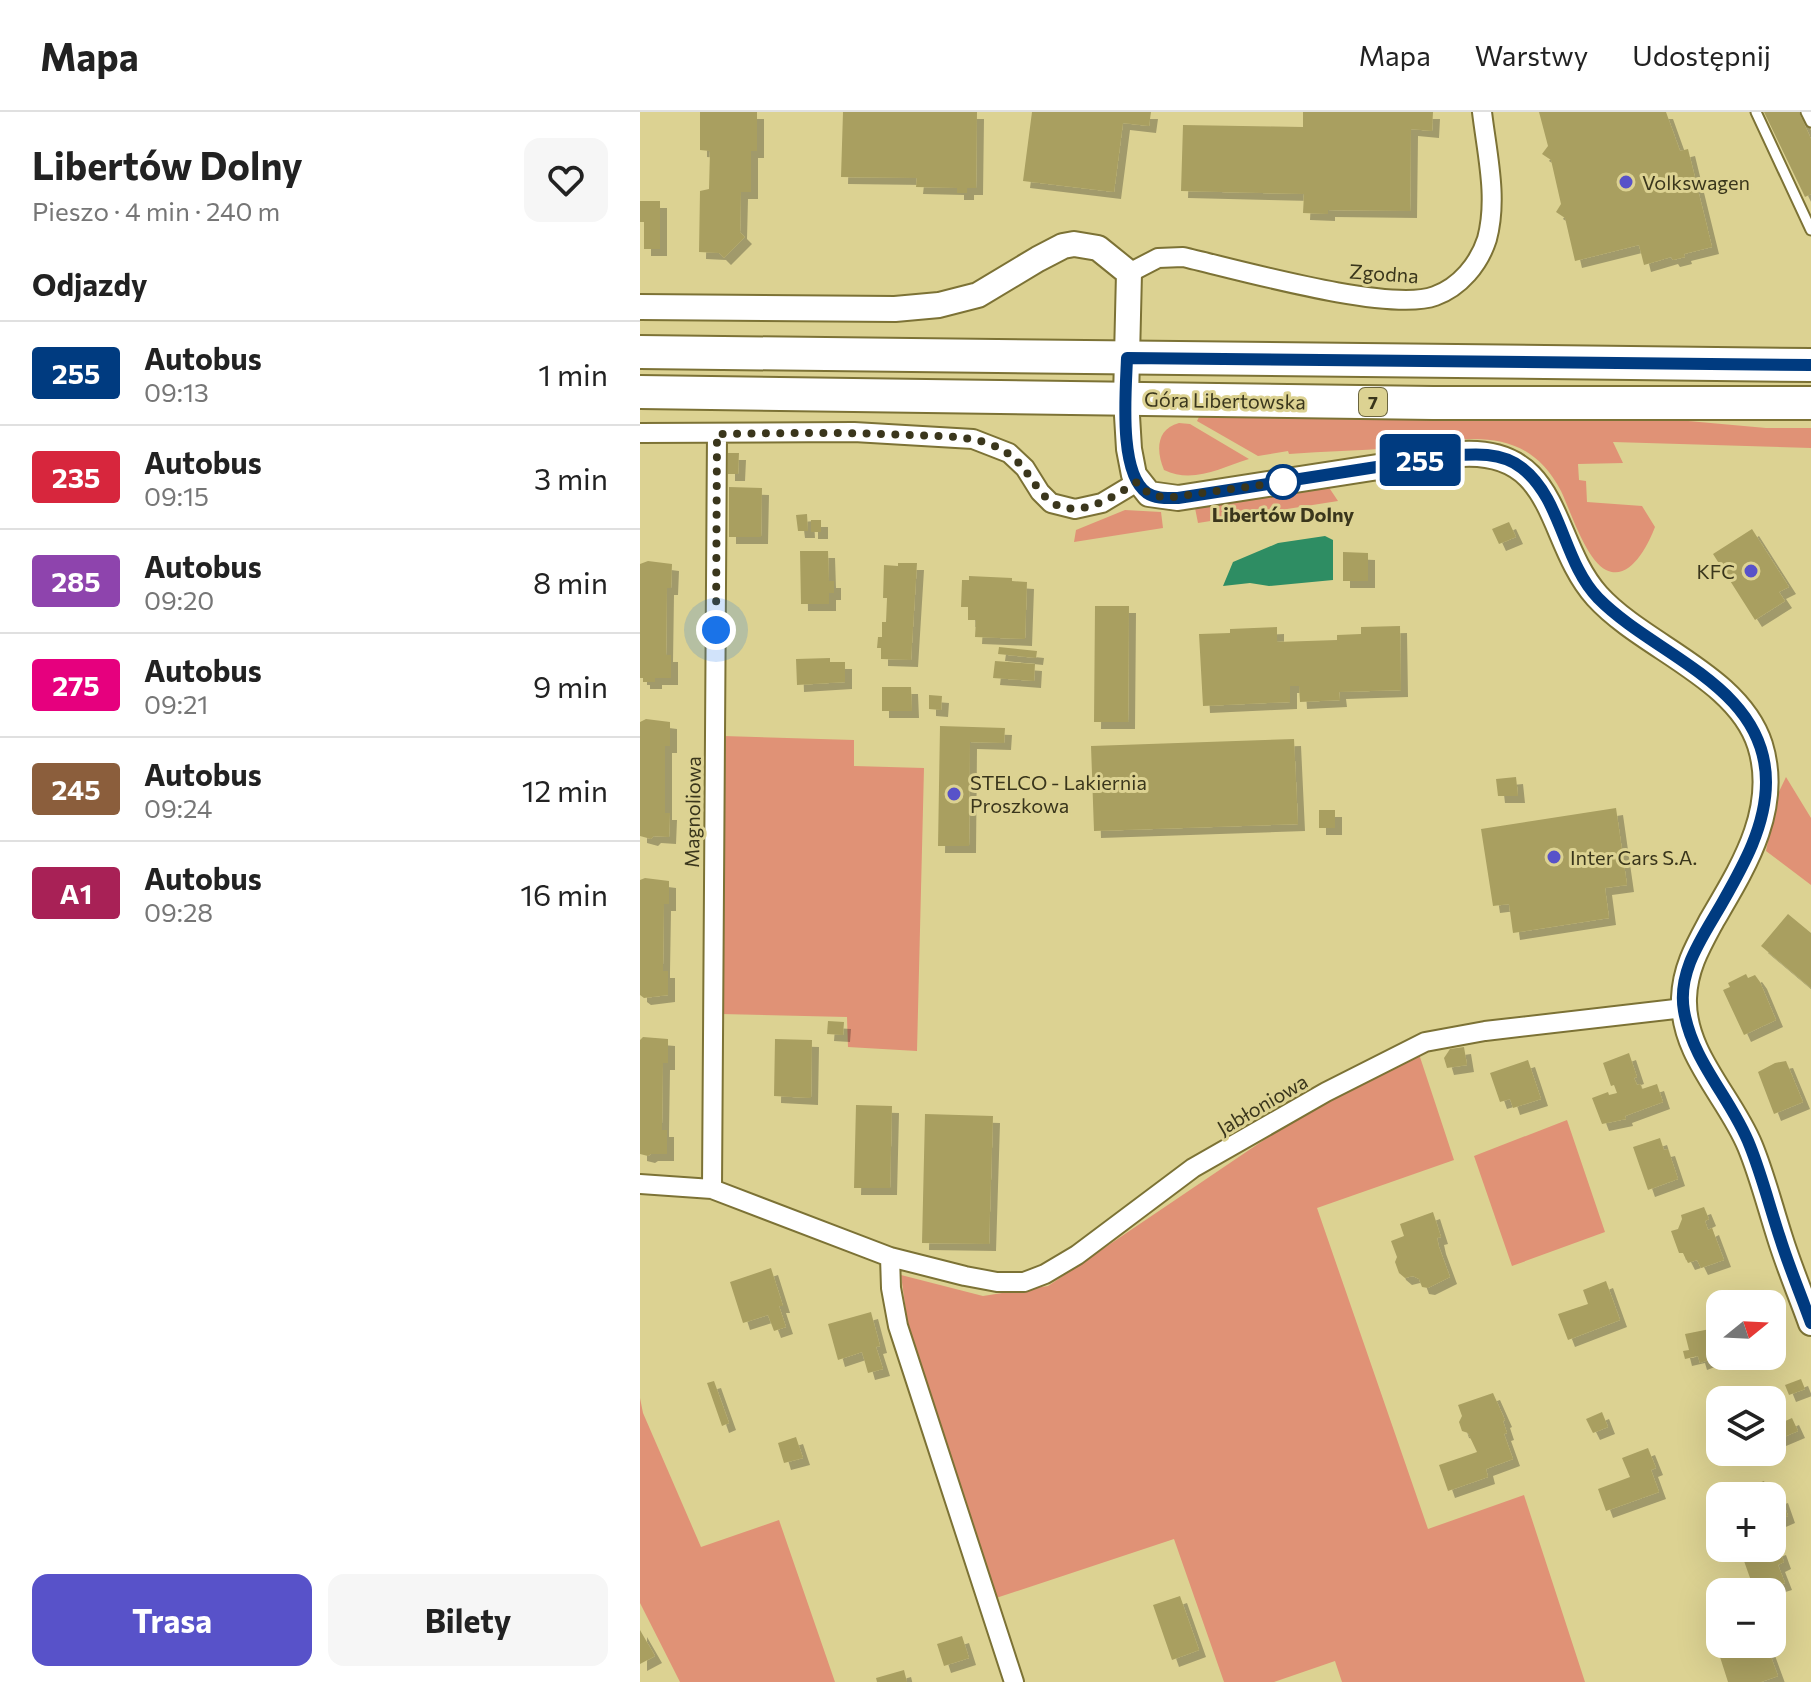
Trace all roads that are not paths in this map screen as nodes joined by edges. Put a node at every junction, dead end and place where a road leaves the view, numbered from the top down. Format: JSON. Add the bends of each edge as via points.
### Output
{"nodes":[{"id":1,"x":1482,"y":112,"type":"edge"},
{"id":2,"x":1756,"y":112,"type":"edge"},
{"id":3,"x":1806,"y":112,"type":"edge"},
{"id":4,"x":1811,"y":122,"type":"edge"},
{"id":5,"x":1811,"y":230,"type":"edge"},
{"id":6,"x":1129,"y":273,"type":"junction"},
{"id":7,"x":640,"y":307,"type":"edge"},
{"id":8,"x":640,"y":352,"type":"edge"},
{"id":9,"x":1127,"y":358,"type":"junction"},
{"id":10,"x":1809,"y":365,"type":"edge"},
{"id":11,"x":640,"y":392,"type":"edge"},
{"id":12,"x":1126,"y":399,"type":"junction"},
{"id":13,"x":1811,"y":403,"type":"edge"},
{"id":14,"x":640,"y":433,"type":"edge"},
{"id":15,"x":717,"y":434,"type":"junction"},
{"id":16,"x":1137,"y":482,"type":"junction"},
{"id":17,"x":1684,"y":1008,"type":"junction"},
{"id":18,"x":640,"y":1184,"type":"edge"},
{"id":19,"x":712,"y":1189,"type":"junction"},
{"id":20,"x":890,"y":1257,"type":"junction"},
{"id":21,"x":1811,"y":1323,"type":"edge"},
{"id":22,"x":1014,"y":1682,"type":"edge"}],
"edges":[{"from":1,"to":6,"type":"street","name":"Zgodna","via":[[1492,188],[1486,240],[1458,284],[1434,297],[1362,296],[1183,257],[1158,258]]},
{"from":2,"to":5,"type":"lane"},
{"from":3,"to":4,"type":"lane"},
{"from":6,"to":7,"type":"street","via":[[1098,248],[1074,244],[978,295],[939,305]]},
{"from":6,"to":9,"type":"street"},
{"from":8,"to":9,"type":"highway","name":"Góra Libertowska","number":"7"},
{"from":9,"to":10,"type":"highway","name":"Góra Libertowska","number":"7"},
{"from":9,"to":12,"type":"street"},
{"from":11,"to":12,"type":"highway","name":"Góra Libertowska","number":"7"},
{"from":12,"to":13,"type":"highway","name":"Góra Libertowska","number":"7"},
{"from":12,"to":16,"type":"street"},
{"from":14,"to":15,"type":"street"},
{"from":15,"to":16,"type":"street","via":[[854,432],[973,439],[1009,453],[1051,503],[1075,509],[1102,503]]},
{"from":15,"to":19,"type":"street","name":"Magnoliowa"},
{"from":16,"to":17,"type":"street","via":[[1149,494],[1178,498],[1477,454],[1512,461],[1531,476],[1598,598],[1720,689],[1751,724],[1760,744],[1766,781],[1761,823],[1690,960]]},
{"from":17,"to":20,"type":"street","name":"Jabłoniowa","via":[[1425,1042],[1193,1168],[1077,1255],[1024,1282],[997,1282]]},
{"from":17,"to":21,"type":"street","via":[[1699,1057],[1750,1145]]},
{"from":18,"to":19,"type":"street","name":"Jabłoniowa"},
{"from":19,"to":20,"type":"street","name":"Jabłoniowa"},
{"from":20,"to":22,"type":"street","via":[[898,1326]]}]}
